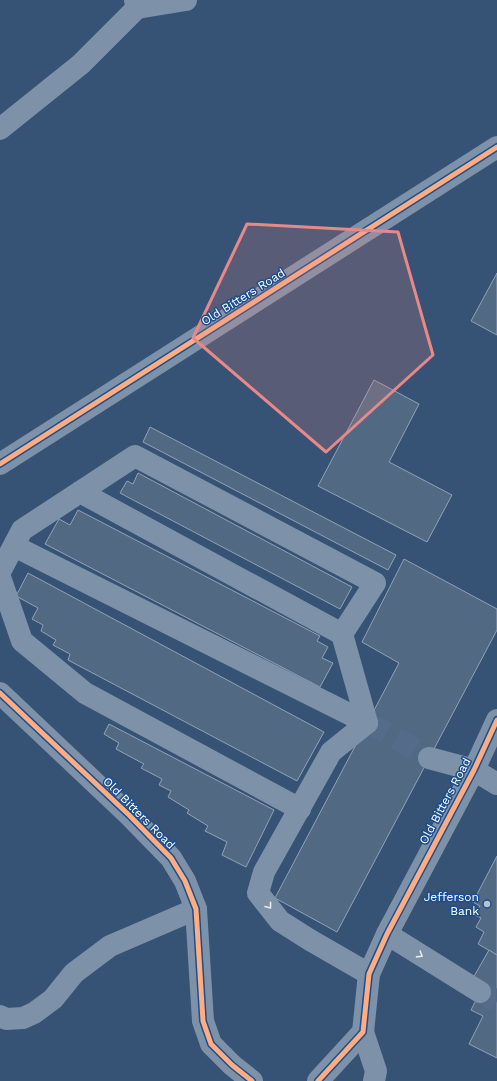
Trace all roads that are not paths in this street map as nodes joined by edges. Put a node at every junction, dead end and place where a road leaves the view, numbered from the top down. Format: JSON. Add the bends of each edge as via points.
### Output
{"nodes":[{"id":1,"x":186,"y":0,"type":"edge"},
{"id":2,"x":136,"y":4,"type":"edge"},
{"id":3,"x":0,"y":129,"type":"edge"},
{"id":4,"x":497,"y":148,"type":"edge"},
{"id":5,"x":0,"y":464,"type":"edge"},
{"id":6,"x":80,"y":492,"type":"junction"},
{"id":7,"x":14,"y":546,"type":"junction"},
{"id":8,"x":0,"y":572,"type":"edge"},
{"id":9,"x":0,"y":577,"type":"edge"},
{"id":10,"x":342,"y":634,"type":"junction"},
{"id":11,"x":0,"y":693,"type":"edge"},
{"id":12,"x":497,"y":720,"type":"edge"},
{"id":13,"x":367,"y":724,"type":"junction"},
{"id":14,"x":429,"y":758,"type":"tunnel mouth"},
{"id":15,"x":474,"y":770,"type":"junction"},
{"id":16,"x":497,"y":784,"type":"edge"},
{"id":17,"x":300,"y":809,"type":"junction"},
{"id":18,"x":196,"y":909,"type":"junction"},
{"id":19,"x":387,"y":934,"type":"junction"},
{"id":20,"x":369,"y":974,"type":"junction"},
{"id":21,"x":480,"y":992,"type":"tunnel mouth"},
{"id":22,"x":0,"y":1016,"type":"edge"},
{"id":23,"x":362,"y":1032,"type":"junction"},
{"id":24,"x":252,"y":1081,"type":"edge"},
{"id":25,"x":318,"y":1081,"type":"edge"},
{"id":26,"x":374,"y":1081,"type":"edge"}],
"edges":[{"from":1,"to":2,"type":"street"},
{"from":2,"to":3,"type":"street","via":[[81,64]]},
{"from":4,"to":5,"type":"street","name":"Old Bitters Road"},
{"from":6,"to":7,"type":"street","via":[[22,530]]},
{"from":6,"to":10,"type":"street"},
{"from":6,"to":10,"type":"street","via":[[136,456],[375,583]]},
{"from":7,"to":8,"type":"street"},
{"from":7,"to":13,"type":"street"},
{"from":9,"to":17,"type":"street","via":[[22,641],[85,693]]},
{"from":10,"to":13,"type":"street"},
{"from":11,"to":18,"type":"street","name":"Old Bitters Road","via":[[171,858],[185,881]]},
{"from":12,"to":15,"type":"street","name":"Old Bitters Road"},
{"from":13,"to":17,"type":"street","via":[[331,752]]},
{"from":14,"to":15,"type":"street"},
{"from":15,"to":16,"type":"street"},
{"from":15,"to":19,"type":"street","name":"Old Bitters Road"},
{"from":17,"to":20,"type":"street","one_way":true,"via":[[264,872],[258,893],[280,921]]},
{"from":18,"to":22,"type":"street","via":[[110,946],[74,973],[53,998],[34,1013],[23,1018],[6,1019]]},
{"from":18,"to":24,"type":"street","name":"Old Bitters Road","via":[[203,1021],[211,1044]]},
{"from":19,"to":20,"type":"street","name":"Old Bitters Road"},
{"from":19,"to":21,"type":"street","one_way":true},
{"from":20,"to":23,"type":"street","name":"Old Bitters Road"},
{"from":23,"to":25,"type":"street"},
{"from":23,"to":26,"type":"street","via":[[376,1071]]}]}
